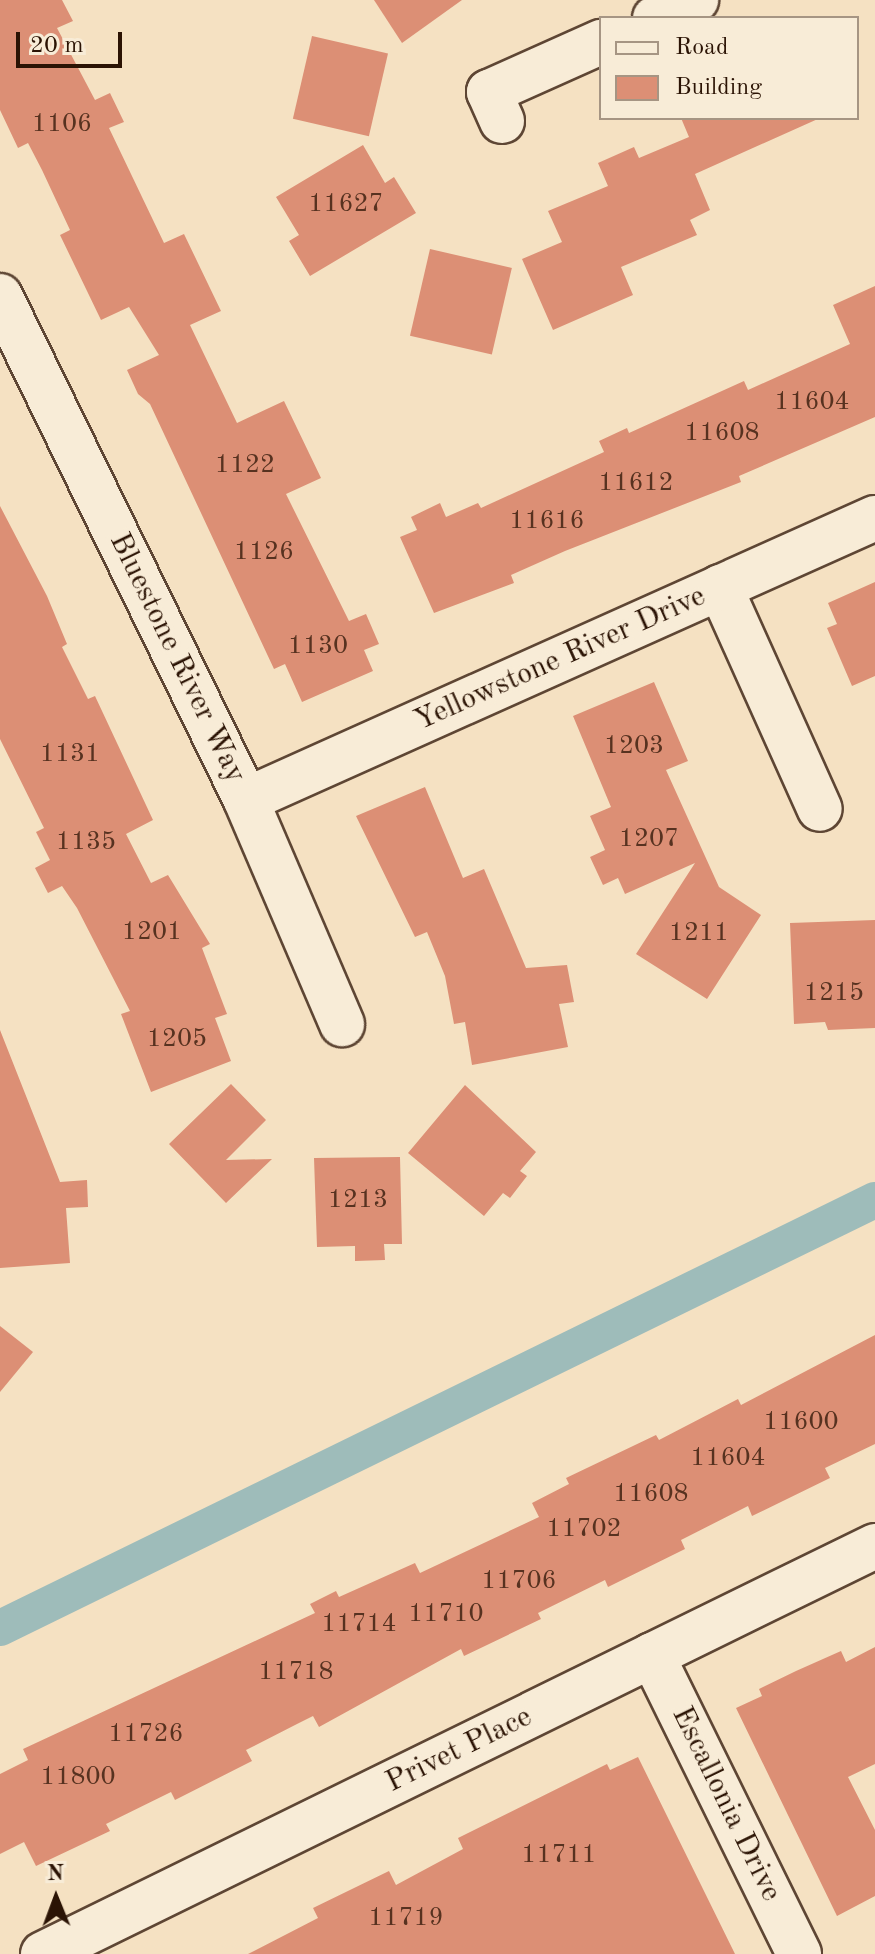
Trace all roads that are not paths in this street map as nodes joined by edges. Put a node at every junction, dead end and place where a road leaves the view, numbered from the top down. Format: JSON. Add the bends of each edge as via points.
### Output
{"nodes":[{"id":1,"x":696,"y":0,"type":"edge"},
{"id":2,"x":660,"y":16,"type":"edge"},
{"id":3,"x":599,"y":43,"type":"edge"},
{"id":4,"x":502,"y":121,"type":"dead end"},
{"id":5,"x":0,"y":296,"type":"edge"},
{"id":6,"x":875,"y":518,"type":"edge"},
{"id":7,"x":720,"y":587,"type":"junction"},
{"id":8,"x":246,"y":800,"type":"junction"},
{"id":9,"x":820,"y":809,"type":"dead end"},
{"id":10,"x":342,"y":1024,"type":"dead end"},
{"id":11,"x":875,"y":1546,"type":"edge"},
{"id":12,"x":652,"y":1655,"type":"junction"},
{"id":13,"x":43,"y":1954,"type":"edge"},
{"id":14,"x":799,"y":1954,"type":"edge"}],
"edges":[{"from":1,"to":2,"type":"street"},
{"from":3,"to":4,"type":"street","via":[[489,92]]},
{"from":5,"to":8,"type":"street","name":"Bluestone River Way"},
{"from":6,"to":7,"type":"street","name":"Yellowstone River Drive"},
{"from":7,"to":8,"type":"street","name":"Yellowstone River Drive"},
{"from":7,"to":9,"type":"street"},
{"from":8,"to":10,"type":"street","name":"Bluestone River Way"},
{"from":11,"to":12,"type":"street","name":"Privet Place"},
{"from":12,"to":13,"type":"street","name":"Privet Place"},
{"from":12,"to":14,"type":"street","name":"Escallonia Drive"}]}
